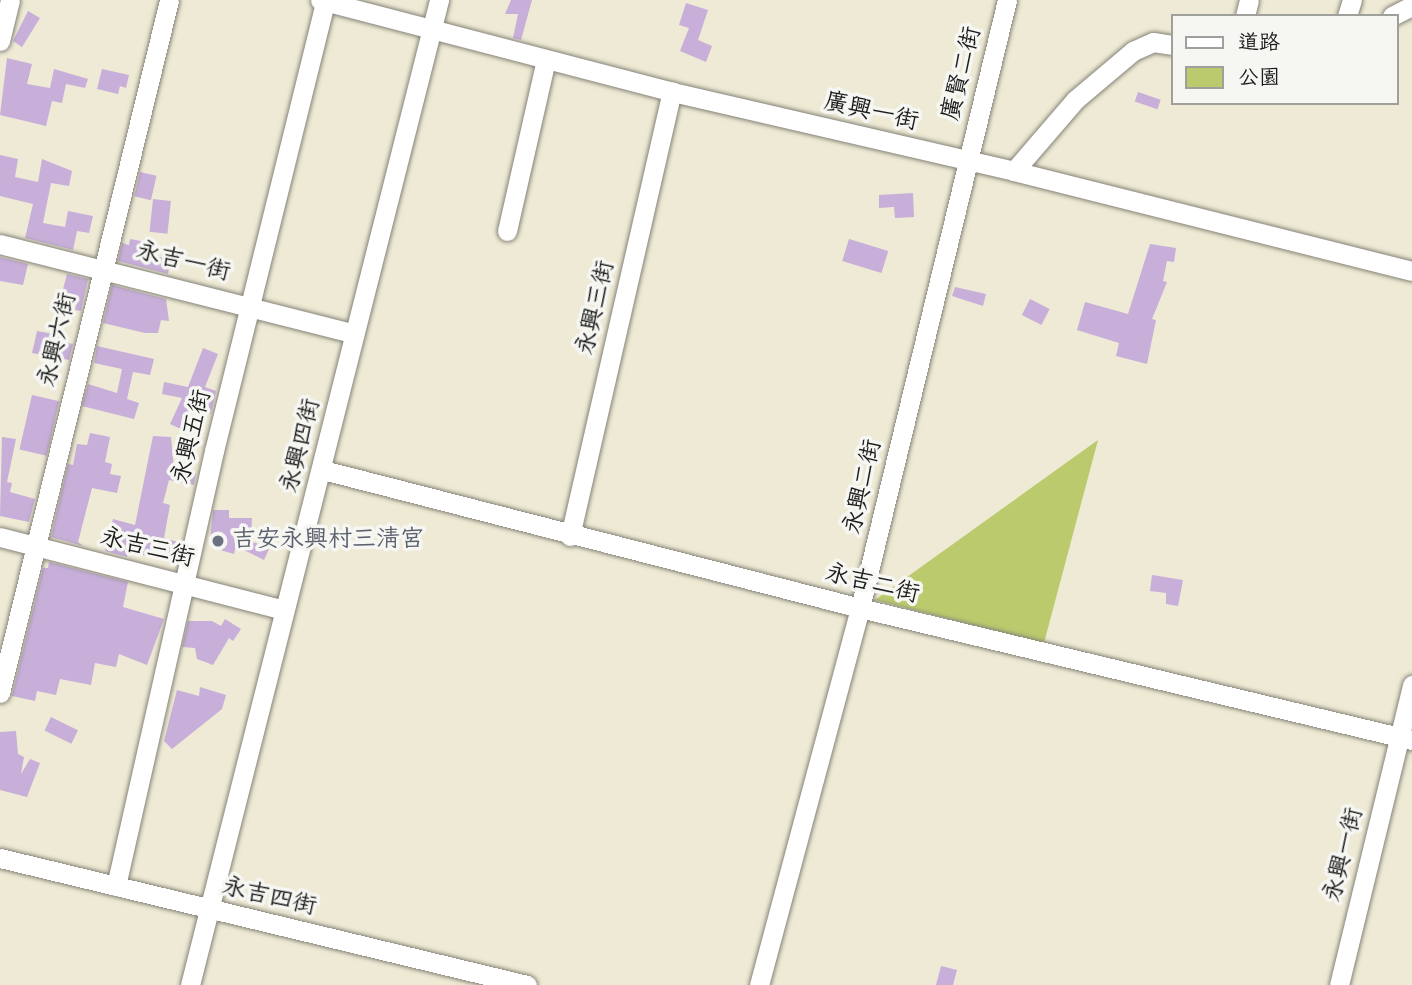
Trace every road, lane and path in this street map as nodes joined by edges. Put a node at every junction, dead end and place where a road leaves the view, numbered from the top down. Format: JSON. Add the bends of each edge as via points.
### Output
{"nodes":[{"id":1,"x":10,"y":0,"type":"edge"},
{"id":2,"x":169,"y":0,"type":"edge"},
{"id":3,"x":439,"y":0,"type":"edge"},
{"id":4,"x":1007,"y":0,"type":"edge"},
{"id":5,"x":322,"y":1,"type":"edge"},
{"id":6,"x":1412,"y":6,"type":"edge"},
{"id":7,"x":1396,"y":14,"type":"edge"},
{"id":8,"x":432,"y":30,"type":"junction"},
{"id":9,"x":0,"y":41,"type":"edge"},
{"id":10,"x":1170,"y":45,"type":"edge"},
{"id":11,"x":546,"y":60,"type":"junction"},
{"id":12,"x":672,"y":92,"type":"junction"},
{"id":13,"x":967,"y":160,"type":"junction"},
{"id":14,"x":1014,"y":171,"type":"junction"},
{"id":15,"x":507,"y":231,"type":"dead end"},
{"id":16,"x":0,"y":244,"type":"edge"},
{"id":17,"x":101,"y":268,"type":"junction"},
{"id":18,"x":1412,"y":271,"type":"edge"},
{"id":19,"x":253,"y":307,"type":"junction"},
{"id":20,"x":352,"y":333,"type":"junction"},
{"id":21,"x":323,"y":470,"type":"junction"},
{"id":22,"x":570,"y":536,"type":"junction"},
{"id":23,"x":0,"y":537,"type":"edge"},
{"id":24,"x":36,"y":546,"type":"junction"},
{"id":25,"x":184,"y":584,"type":"junction"},
{"id":26,"x":860,"y":608,"type":"junction"},
{"id":27,"x":281,"y":609,"type":"junction"},
{"id":28,"x":1412,"y":685,"type":"edge"},
{"id":29,"x":0,"y":693,"type":"edge"},
{"id":30,"x":1406,"y":739,"type":"edge"},
{"id":31,"x":0,"y":859,"type":"edge"},
{"id":32,"x":116,"y":886,"type":"junction"},
{"id":33,"x":209,"y":909,"type":"junction"},
{"id":34,"x":190,"y":985,"type":"edge"},
{"id":35,"x":527,"y":985,"type":"edge"},
{"id":36,"x":759,"y":985,"type":"edge"},
{"id":37,"x":1339,"y":985,"type":"edge"}],
"edges":[{"from":1,"to":9,"type":"street"},
{"from":2,"to":17,"type":"street","name":"永興六街"},
{"from":3,"to":8,"type":"street","name":"永興四街"},
{"from":4,"to":13,"type":"street","name":"廣賢二街"},
{"from":5,"to":8,"type":"street","name":"廣興一街"},
{"from":5,"to":19,"type":"street","name":"永興五街"},
{"from":6,"to":7,"type":"street"},
{"from":8,"to":11,"type":"street","name":"廣興一街"},
{"from":8,"to":20,"type":"street","name":"永興四街"},
{"from":10,"to":14,"type":"street","via":[[1153,42],[1133,51],[1075,100]]},
{"from":11,"to":12,"type":"street","name":"廣興一街"},
{"from":11,"to":15,"type":"street"},
{"from":12,"to":13,"type":"street","name":"廣興一街"},
{"from":12,"to":22,"type":"street","name":"永興三街"},
{"from":13,"to":14,"type":"street","name":"廣興一街"},
{"from":13,"to":26,"type":"street","name":"永興二街"},
{"from":14,"to":18,"type":"street","name":"廣興一街"},
{"from":16,"to":17,"type":"street","name":"永吉一街"},
{"from":17,"to":19,"type":"street","name":"永吉一街"},
{"from":17,"to":24,"type":"street","name":"永興六街"},
{"from":19,"to":20,"type":"street","name":"永吉一街"},
{"from":19,"to":25,"type":"street","name":"永興五街"},
{"from":20,"to":21,"type":"street","name":"永興四街"},
{"from":21,"to":22,"type":"street","name":"永吉二街"},
{"from":21,"to":27,"type":"street","name":"永興四街"},
{"from":22,"to":26,"type":"street","name":"永吉二街"},
{"from":23,"to":24,"type":"street","name":"永吉三街"},
{"from":24,"to":25,"type":"street","name":"永吉三街"},
{"from":24,"to":29,"type":"street","name":"永興六街"},
{"from":25,"to":27,"type":"street","name":"永吉三街"},
{"from":25,"to":32,"type":"street","name":"永興五街"},
{"from":26,"to":30,"type":"street","name":"永吉二街"},
{"from":26,"to":36,"type":"street","name":"永興二街"},
{"from":27,"to":33,"type":"street","name":"永興四街"},
{"from":28,"to":30,"type":"street","name":"永興一街"},
{"from":30,"to":37,"type":"street","name":"永興一街"},
{"from":31,"to":32,"type":"street","name":"永吉四街"},
{"from":32,"to":33,"type":"street","name":"永吉四街"},
{"from":33,"to":34,"type":"street","name":"永興四街"},
{"from":33,"to":35,"type":"street","name":"永吉四街"}]}
